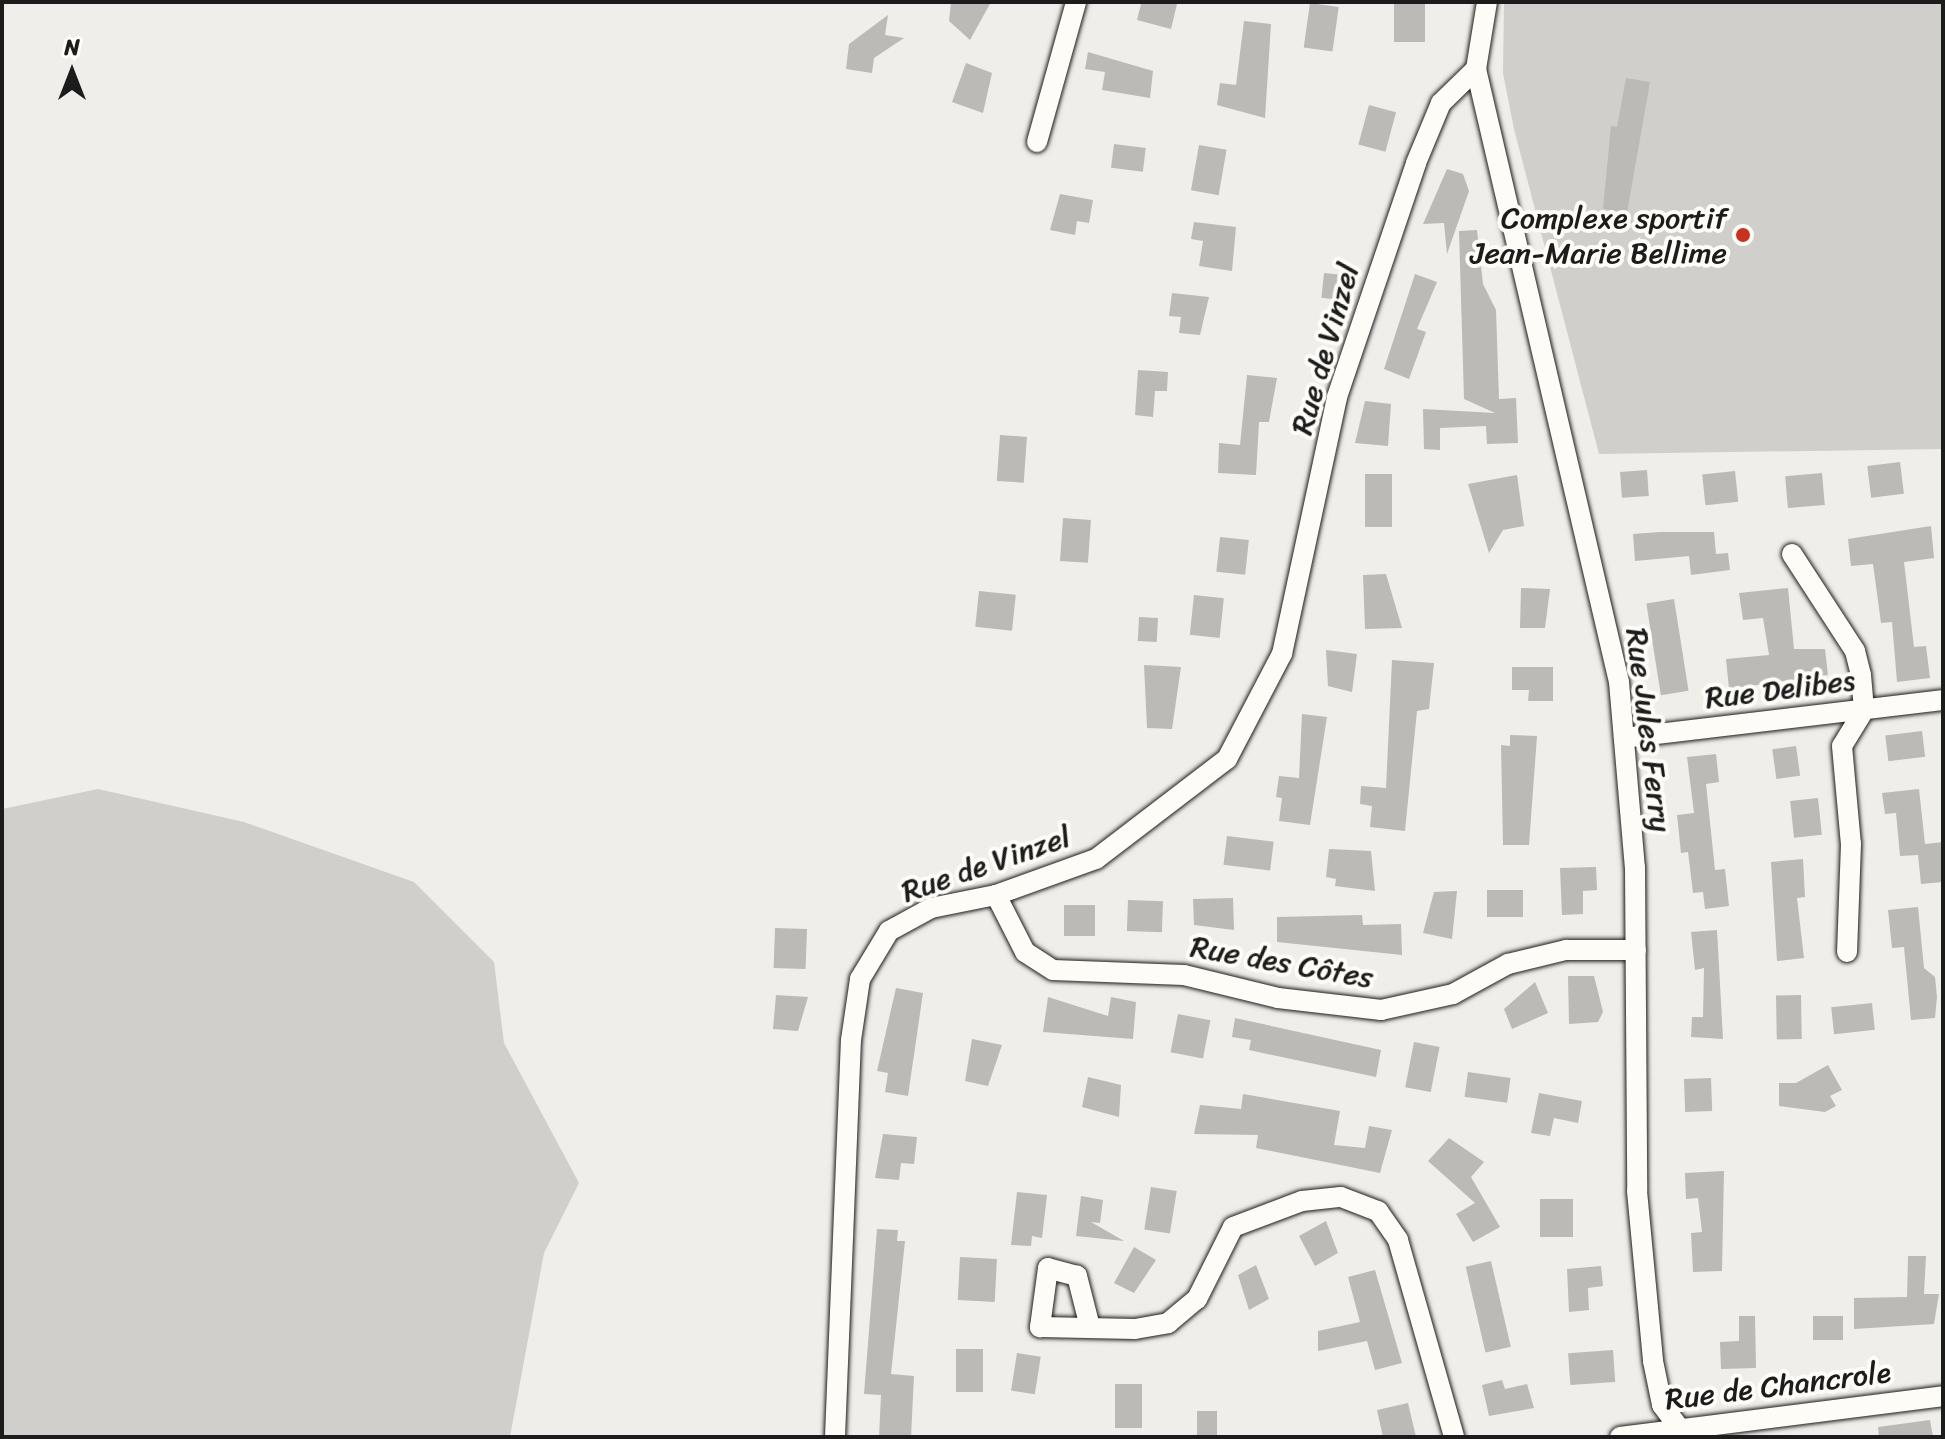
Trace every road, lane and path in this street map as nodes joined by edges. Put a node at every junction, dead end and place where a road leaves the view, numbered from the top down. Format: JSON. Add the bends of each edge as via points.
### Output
{"nodes":[{"id":1,"x":1076,"y":2,"type":"edge"},
{"id":2,"x":1487,"y":2,"type":"edge"},
{"id":3,"x":1476,"y":69,"type":"junction"},
{"id":4,"x":1037,"y":142,"type":"dead end"},
{"id":5,"x":1792,"y":554,"type":"dead end"},
{"id":6,"x":1943,"y":700,"type":"edge"},
{"id":7,"x":1864,"y":710,"type":"junction"},
{"id":8,"x":1624,"y":738,"type":"junction"},
{"id":9,"x":996,"y":895,"type":"junction"},
{"id":10,"x":1636,"y":950,"type":"junction"},
{"id":11,"x":1847,"y":952,"type":"dead end"},
{"id":12,"x":1090,"y":1327,"type":"dead end"},
{"id":13,"x":1943,"y":1396,"type":"edge"},
{"id":14,"x":1682,"y":1431,"type":"edge"},
{"id":15,"x":835,"y":1437,"type":"edge"},
{"id":16,"x":1454,"y":1437,"type":"edge"},
{"id":17,"x":1620,"y":1437,"type":"edge"}],
"edges":[{"from":1,"to":4,"type":"street"},
{"from":2,"to":3,"type":"street","name":"Rue Jules Ferry"},
{"from":3,"to":8,"type":"street","name":"Rue Jules Ferry","via":[[1619,682]]},
{"from":3,"to":9,"type":"street","name":"Rue de Vinzel","via":[[1441,103],[1357,332],[1303,574],[1262,699],[1227,759],[1166,812],[1096,859]]},
{"from":5,"to":7,"type":"street","via":[[1855,651]]},
{"from":6,"to":7,"type":"street","name":"Rue Delibes"},
{"from":7,"to":8,"type":"street","name":"Rue Delibes"},
{"from":7,"to":11,"type":"street","via":[[1842,746],[1851,844]]},
{"from":8,"to":10,"type":"street","name":"Rue Jules Ferry"},
{"from":9,"to":10,"type":"street","name":"Rue des Côtes","via":[[1025,952],[1053,970],[1184,975],[1278,998],[1381,1010],[1453,994],[1508,964],[1566,950]]},
{"from":9,"to":15,"type":"street","name":"Rue de Vinzel","via":[[931,908],[889,931],[860,979],[851,1040]]},
{"from":10,"to":14,"type":"street","name":"Rue Jules Ferry","via":[[1637,1191],[1653,1361],[1662,1405]]},
{"from":12,"to":16,"type":"street","via":[[1168,1323],[1197,1299],[1233,1227],[1302,1201],[1341,1197],[1378,1211],[1398,1240]]},
{"from":13,"to":14,"type":"street","name":"Rue de Chancrole"},
{"from":14,"to":17,"type":"street","name":"Rue de Chancrole"}]}
